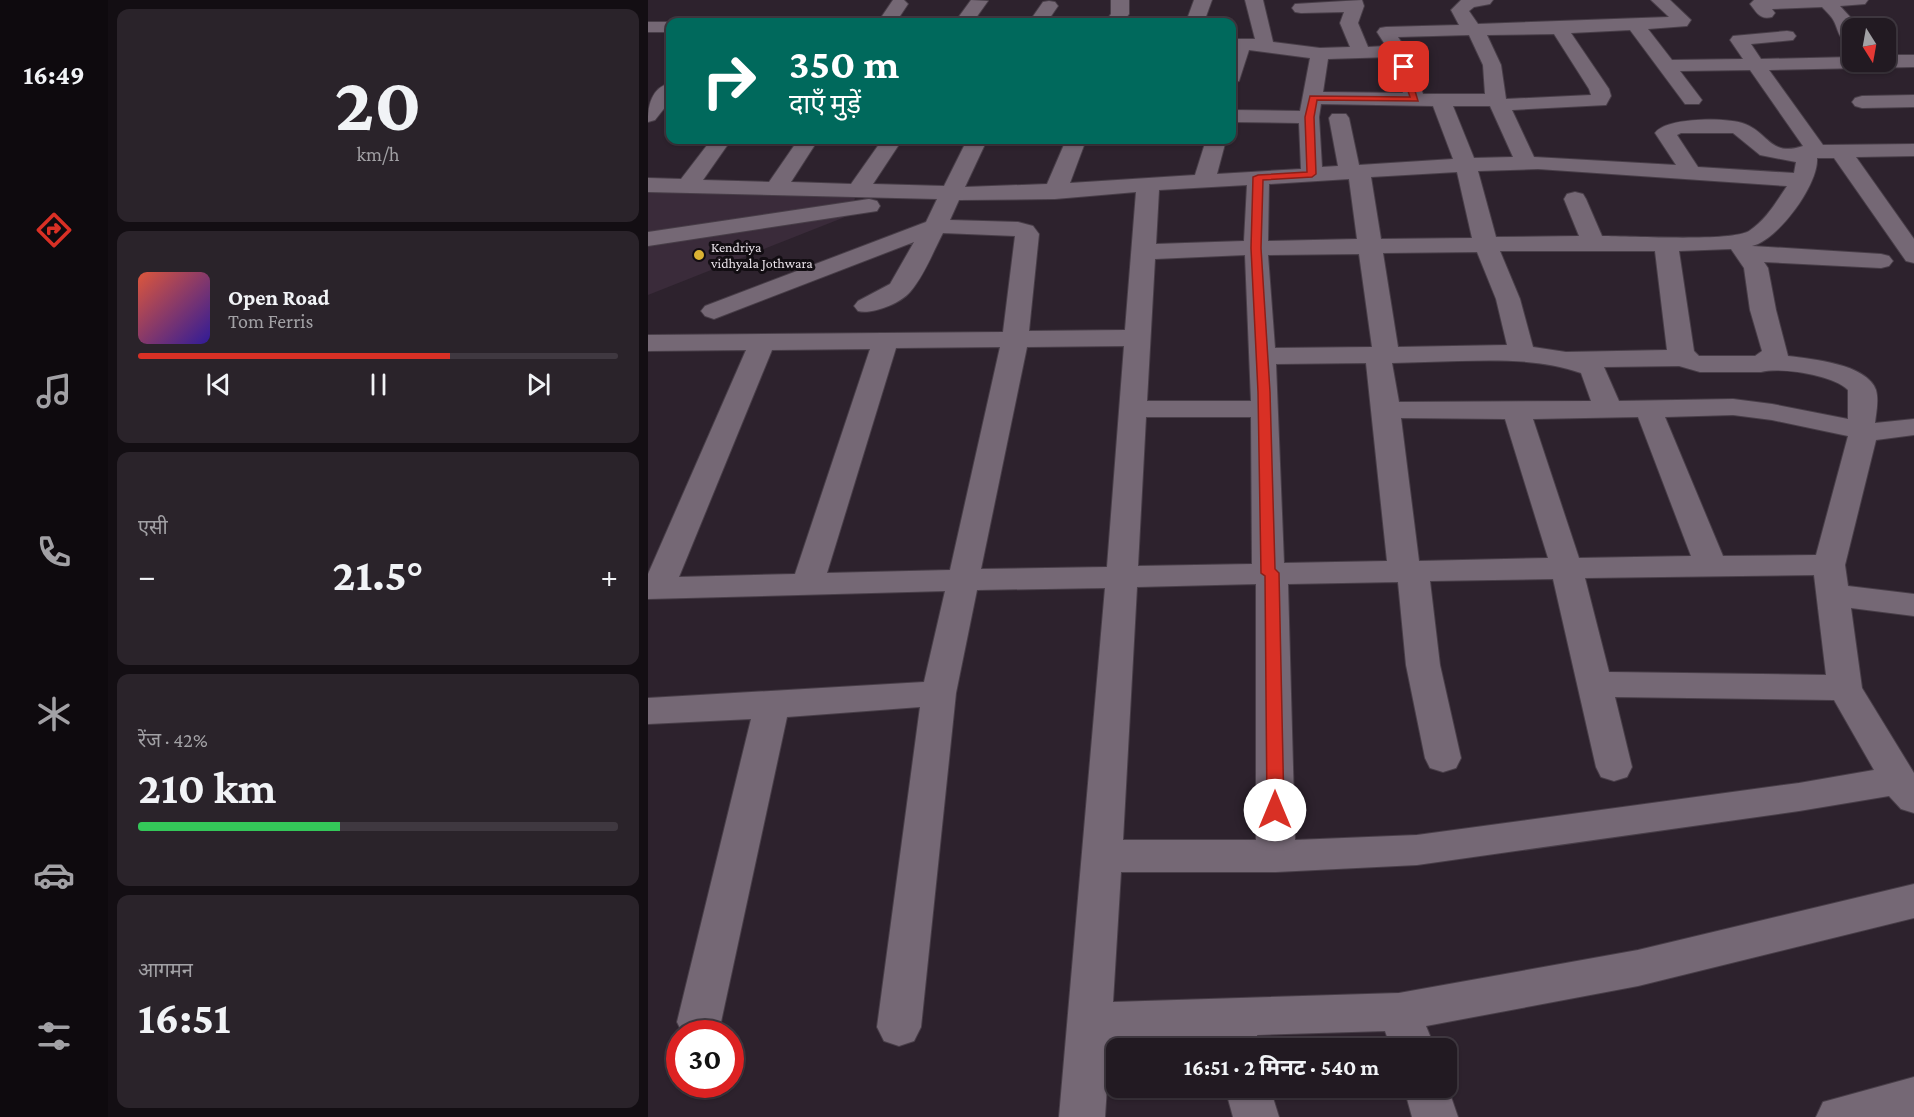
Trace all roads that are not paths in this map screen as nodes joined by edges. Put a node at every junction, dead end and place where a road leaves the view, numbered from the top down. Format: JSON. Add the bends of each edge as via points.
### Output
{"nodes":[{"id":1,"x":1120,"y":0,"type":"edge"},
{"id":2,"x":1203,"y":0,"type":"edge"},
{"id":3,"x":1254,"y":0,"type":"edge"},
{"id":4,"x":1484,"y":0,"type":"edge"},
{"id":5,"x":1660,"y":0,"type":"edge"},
{"id":6,"x":1859,"y":0,"type":"edge"},
{"id":7,"x":979,"y":1,"type":"edge"},
{"id":8,"x":1826,"y":2,"type":"junction"},
{"id":9,"x":1354,"y":3,"type":"edge"},
{"id":10,"x":899,"y":4,"type":"dead end"},
{"id":11,"x":1049,"y":6,"type":"dead end"},
{"id":12,"x":1301,"y":8,"type":"dead end"},
{"id":13,"x":1766,"y":13,"type":"dead end"},
{"id":14,"x":889,"y":18,"type":"edge"},
{"id":15,"x":967,"y":18,"type":"edge"},
{"id":16,"x":1041,"y":18,"type":"edge"},
{"id":17,"x":1117,"y":18,"type":"edge"},
{"id":18,"x":1196,"y":18,"type":"edge"},
{"id":19,"x":1842,"y":18,"type":"edge"},
{"id":20,"x":1636,"y":25,"type":"junction"},
{"id":21,"x":648,"y":27,"type":"edge"},
{"id":22,"x":666,"y":27,"type":"edge"},
{"id":23,"x":1559,"y":28,"type":"junction"},
{"id":24,"x":1472,"y":29,"type":"junction"},
{"id":25,"x":1386,"y":32,"type":"junction"},
{"id":26,"x":1352,"y":33,"type":"junction"},
{"id":27,"x":1787,"y":36,"type":"dead end"},
{"id":28,"x":1236,"y":42,"type":"edge"},
{"id":29,"x":1265,"y":45,"type":"junction"},
{"id":30,"x":1398,"y":51,"type":"junction"},
{"id":31,"x":1361,"y":52,"type":"junction"},
{"id":32,"x":1320,"y":54,"type":"junction"},
{"id":33,"x":1896,"y":61,"type":"edge"},
{"id":34,"x":1914,"y":61,"type":"edge"},
{"id":35,"x":1842,"y":63,"type":"edge"},
{"id":36,"x":1756,"y":64,"type":"junction"},
{"id":37,"x":1668,"y":66,"type":"junction"},
{"id":38,"x":648,"y":83,"type":"edge"},
{"id":39,"x":666,"y":83,"type":"edge"},
{"id":40,"x":666,"y":94,"type":"edge"},
{"id":41,"x":1415,"y":99,"type":"junction"},
{"id":42,"x":1441,"y":100,"type":"junction"},
{"id":43,"x":1692,"y":100,"type":"dead end"},
{"id":44,"x":1914,"y":101,"type":"edge"},
{"id":45,"x":1862,"y":102,"type":"dead end"},
{"id":46,"x":1498,"y":103,"type":"junction"},
{"id":47,"x":1311,"y":107,"type":"junction"},
{"id":48,"x":648,"y":116,"type":"edge"},
{"id":49,"x":1236,"y":116,"type":"edge"},
{"id":50,"x":1339,"y":118,"type":"dead end"},
{"id":51,"x":1914,"y":134,"type":"edge"},
{"id":52,"x":718,"y":144,"type":"edge"},
{"id":53,"x":805,"y":144,"type":"edge"},
{"id":54,"x":890,"y":144,"type":"edge"},
{"id":55,"x":975,"y":144,"type":"edge"},
{"id":56,"x":1073,"y":144,"type":"edge"},
{"id":57,"x":1215,"y":144,"type":"edge"},
{"id":58,"x":1914,"y":150,"type":"edge"},
{"id":59,"x":1892,"y":151,"type":"junction"},
{"id":60,"x":1821,"y":153,"type":"junction"},
{"id":61,"x":1527,"y":164,"type":"junction"},
{"id":62,"x":1466,"y":165,"type":"junction"},
{"id":63,"x":1690,"y":171,"type":"junction"},
{"id":64,"x":1354,"y":172,"type":"junction"},
{"id":65,"x":1312,"y":174,"type":"junction"},
{"id":66,"x":1258,"y":177,"type":"junction"},
{"id":67,"x":1802,"y":180,"type":"junction"},
{"id":68,"x":1204,"y":181,"type":"junction"},
{"id":69,"x":1148,"y":184,"type":"junction"},
{"id":70,"x":648,"y":185,"type":"edge"},
{"id":71,"x":688,"y":185,"type":"junction"},
{"id":72,"x":776,"y":188,"type":"junction"},
{"id":73,"x":1055,"y":192,"type":"junction"},
{"id":74,"x":949,"y":194,"type":"junction"},
{"id":75,"x":863,"y":198,"type":"junction"},
{"id":76,"x":1575,"y":199,"type":"dead end"},
{"id":77,"x":935,"y":226,"type":"junction"},
{"id":78,"x":648,"y":239,"type":"edge"},
{"id":79,"x":1593,"y":243,"type":"junction"},
{"id":80,"x":1666,"y":243,"type":"junction"},
{"id":81,"x":1486,"y":246,"type":"junction"},
{"id":82,"x":1741,"y":247,"type":"junction"},
{"id":83,"x":1256,"y":248,"type":"junction"},
{"id":84,"x":1368,"y":248,"type":"junction"},
{"id":85,"x":1144,"y":252,"type":"junction"},
{"id":86,"x":1914,"y":255,"type":"edge"},
{"id":87,"x":1881,"y":261,"type":"dead end"},
{"id":88,"x":867,"y":306,"type":"dead end"},
{"id":89,"x":714,"y":311,"type":"dead end"},
{"id":90,"x":1138,"y":338,"type":"junction"},
{"id":91,"x":1015,"y":340,"type":"junction"},
{"id":92,"x":885,"y":341,"type":"junction"},
{"id":93,"x":762,"y":342,"type":"junction"},
{"id":94,"x":652,"y":350,"type":"edge"},
{"id":95,"x":1522,"y":354,"type":"junction"},
{"id":96,"x":1382,"y":355,"type":"junction"},
{"id":97,"x":1263,"y":356,"type":"junction"},
{"id":98,"x":1685,"y":358,"type":"junction"},
{"id":99,"x":1566,"y":359,"type":"junction"},
{"id":100,"x":1767,"y":361,"type":"junction"},
{"id":101,"x":1648,"y":408,"type":"junction"},
{"id":102,"x":1133,"y":409,"type":"junction"},
{"id":103,"x":1265,"y":409,"type":"junction"},
{"id":104,"x":1608,"y":409,"type":"junction"},
{"id":105,"x":1386,"y":410,"type":"junction"},
{"id":106,"x":1516,"y":411,"type":"junction"},
{"id":107,"x":1914,"y":427,"type":"edge"},
{"id":108,"x":1865,"y":431,"type":"junction"},
{"id":109,"x":1711,"y":566,"type":"junction"},
{"id":110,"x":1567,"y":569,"type":"junction"},
{"id":111,"x":1409,"y":571,"type":"junction"},
{"id":112,"x":1270,"y":573,"type":"junction"},
{"id":113,"x":1122,"y":578,"type":"junction"},
{"id":114,"x":1831,"y":580,"type":"junction"},
{"id":115,"x":962,"y":582,"type":"junction"},
{"id":116,"x":807,"y":585,"type":"junction"},
{"id":117,"x":653,"y":588,"type":"edge"},
{"id":118,"x":1914,"y":605,"type":"edge"},
{"id":119,"x":1593,"y":684,"type":"junction"},
{"id":120,"x":1845,"y":688,"type":"junction"},
{"id":121,"x":939,"y":693,"type":"junction"},
{"id":122,"x":772,"y":705,"type":"junction"},
{"id":123,"x":648,"y":711,"type":"edge"},
{"id":124,"x":1443,"y":758,"type":"dead end"},
{"id":125,"x":1614,"y":767,"type":"dead end"},
{"id":126,"x":1906,"y":789,"type":"edge"},
{"id":127,"x":1103,"y":856,"type":"junction"},
{"id":128,"x":1276,"y":856,"type":"junction"},
{"id":129,"x":1914,"y":901,"type":"edge"},
{"id":130,"x":699,"y":1020,"type":"edge"},
{"id":131,"x":1090,"y":1022,"type":"junction"},
{"id":132,"x":899,"y":1027,"type":"dead end"},
{"id":133,"x":1406,"y":1030,"type":"edge"},
{"id":134,"x":1234,"y":1033,"type":"edge"},
{"id":135,"x":1251,"y":1098,"type":"edge"},
{"id":136,"x":1429,"y":1098,"type":"edge"},
{"id":137,"x":1901,"y":1106,"type":"edge"},
{"id":138,"x":1083,"y":1117,"type":"edge"},
{"id":139,"x":1256,"y":1117,"type":"edge"},
{"id":140,"x":1435,"y":1117,"type":"edge"},
{"id":141,"x":1839,"y":1117,"type":"edge"}],
"edges":[{"from":1,"to":17,"type":"street"},
{"from":2,"to":18,"type":"street"},
{"from":3,"to":29,"type":"street"},
{"from":4,"to":24,"type":"street","via":[[1468,3],[1460,10]]},
{"from":5,"to":20,"type":"street","via":[[1681,22]]},
{"from":6,"to":8,"type":"street"},
{"from":7,"to":15,"type":"street"},
{"from":8,"to":13,"type":"street","via":[[1759,4]]},
{"from":8,"to":19,"type":"street"},
{"from":9,"to":12,"type":"street"},
{"from":9,"to":26,"type":"street","via":[[1349,23]]},
{"from":10,"to":14,"type":"street"},
{"from":11,"to":16,"type":"street"},
{"from":20,"to":23,"type":"street"},
{"from":20,"to":37,"type":"street"},
{"from":21,"to":22,"type":"street"},
{"from":23,"to":24,"type":"street"},
{"from":23,"to":46,"type":"street","via":[[1599,89],[1599,101]]},
{"from":24,"to":25,"type":"street"},
{"from":24,"to":46,"type":"street","via":[[1492,65]]},
{"from":25,"to":26,"type":"street"},
{"from":25,"to":30,"type":"street"},
{"from":26,"to":31,"type":"street"},
{"from":27,"to":36,"type":"street","via":[[1739,40]]},
{"from":28,"to":29,"type":"street"},
{"from":29,"to":32,"type":"street"},
{"from":30,"to":31,"type":"street"},
{"from":30,"to":41,"type":"street"},
{"from":31,"to":32,"type":"street"},
{"from":32,"to":47,"type":"street"},
{"from":33,"to":34,"type":"street"},
{"from":35,"to":36,"type":"street"},
{"from":36,"to":37,"type":"street"},
{"from":36,"to":60,"type":"street"},
{"from":37,"to":43,"type":"street"},
{"from":38,"to":39,"type":"street"},
{"from":40,"to":48,"type":"street"},
{"from":41,"to":42,"type":"street"},
{"from":41,"to":47,"type":"street"},
{"from":42,"to":46,"type":"street"},
{"from":42,"to":62,"type":"street"},
{"from":44,"to":45,"type":"street"},
{"from":46,"to":61,"type":"street"},
{"from":47,"to":49,"type":"street"},
{"from":47,"to":65,"type":"street"},
{"from":50,"to":64,"type":"street"},
{"from":51,"to":59,"type":"street","via":[[1888,138]]},
{"from":52,"to":71,"type":"street"},
{"from":53,"to":72,"type":"street"},
{"from":54,"to":75,"type":"street"},
{"from":55,"to":74,"type":"street"},
{"from":56,"to":73,"type":"street"},
{"from":57,"to":68,"type":"street"},
{"from":58,"to":59,"type":"street"},
{"from":59,"to":60,"type":"street"},
{"from":60,"to":63,"type":"street","via":[[1777,154],[1762,148],[1745,130],[1736,127],[1677,127],[1665,133]]},
{"from":60,"to":67,"type":"street"},
{"from":60,"to":86,"type":"street","via":[[1862,179]]},
{"from":61,"to":62,"type":"street"},
{"from":61,"to":63,"type":"street"},
{"from":62,"to":64,"type":"street"},
{"from":62,"to":81,"type":"street"},
{"from":63,"to":67,"type":"street"},
{"from":64,"to":65,"type":"street"},
{"from":64,"to":84,"type":"street"},
{"from":65,"to":66,"type":"street"},
{"from":66,"to":68,"type":"street"},
{"from":66,"to":83,"type":"street"},
{"from":67,"to":82,"type":"street","via":[[1771,226]]},
{"from":68,"to":69,"type":"street"},
{"from":69,"to":73,"type":"street"},
{"from":69,"to":85,"type":"street"},
{"from":70,"to":71,"type":"street"},
{"from":71,"to":72,"type":"street"},
{"from":72,"to":75,"type":"street"},
{"from":73,"to":74,"type":"street"},
{"from":74,"to":75,"type":"street"},
{"from":74,"to":77,"type":"street"},
{"from":75,"to":78,"type":"street"},
{"from":76,"to":79,"type":"street"},
{"from":77,"to":88,"type":"street","via":[[900,290]]},
{"from":77,"to":89,"type":"street"},
{"from":77,"to":91,"type":"street","via":[[1025,231]]},
{"from":79,"to":80,"type":"street"},
{"from":79,"to":81,"type":"street"},
{"from":80,"to":82,"type":"street"},
{"from":80,"to":98,"type":"street","via":[[1681,354]]},
{"from":81,"to":84,"type":"street"},
{"from":81,"to":95,"type":"street","via":[[1508,299]]},
{"from":82,"to":87,"type":"street"},
{"from":82,"to":100,"type":"street","via":[[1756,268],[1776,354]]},
{"from":83,"to":84,"type":"street"},
{"from":83,"to":85,"type":"street"},
{"from":83,"to":97,"type":"street"},
{"from":84,"to":96,"type":"street"},
{"from":85,"to":90,"type":"street"},
{"from":90,"to":91,"type":"street"},
{"from":90,"to":102,"type":"street"},
{"from":91,"to":92,"type":"street"},
{"from":91,"to":115,"type":"street"},
{"from":92,"to":93,"type":"street"},
{"from":92,"to":116,"type":"street"},
{"from":93,"to":94,"type":"street"},
{"from":93,"to":117,"type":"street"},
{"from":95,"to":96,"type":"street"},
{"from":95,"to":99,"type":"street"},
{"from":96,"to":97,"type":"street"},
{"from":96,"to":105,"type":"street"},
{"from":97,"to":103,"type":"street"},
{"from":98,"to":99,"type":"street"},
{"from":98,"to":100,"type":"street","via":[[1700,364],[1745,365]]},
{"from":99,"to":104,"type":"street","via":[[1592,368]]},
{"from":100,"to":108,"type":"street","via":[[1853,380],[1861,386]]},
{"from":101,"to":104,"type":"street"},
{"from":101,"to":108,"type":"street","via":[[1733,407],[1772,411]]},
{"from":101,"to":109,"type":"street"},
{"from":102,"to":103,"type":"street"},
{"from":102,"to":113,"type":"street"},
{"from":103,"to":112,"type":"street"},
{"from":104,"to":106,"type":"street"},
{"from":105,"to":106,"type":"street"},
{"from":105,"to":111,"type":"street"},
{"from":106,"to":110,"type":"street"},
{"from":107,"to":108,"type":"street"},
{"from":108,"to":114,"type":"street"},
{"from":109,"to":110,"type":"street"},
{"from":109,"to":114,"type":"street"},
{"from":110,"to":111,"type":"street"},
{"from":110,"to":119,"type":"street"},
{"from":111,"to":112,"type":"street"},
{"from":111,"to":124,"type":"street","via":[[1423,665]]},
{"from":112,"to":113,"type":"street"},
{"from":112,"to":128,"type":"street"},
{"from":113,"to":115,"type":"street"},
{"from":113,"to":127,"type":"street"},
{"from":114,"to":118,"type":"street"},
{"from":114,"to":120,"type":"street"},
{"from":115,"to":116,"type":"street"},
{"from":115,"to":121,"type":"street"},
{"from":116,"to":117,"type":"street"},
{"from":119,"to":120,"type":"street"},
{"from":119,"to":125,"type":"street"},
{"from":120,"to":126,"type":"street"},
{"from":121,"to":122,"type":"street"},
{"from":121,"to":132,"type":"street"},
{"from":122,"to":123,"type":"street"},
{"from":122,"to":130,"type":"street"},
{"from":126,"to":128,"type":"street","via":[[1799,796],[1417,850]]},
{"from":127,"to":128,"type":"street"},
{"from":127,"to":131,"type":"street"},
{"from":129,"to":133,"type":"street"},
{"from":131,"to":134,"type":"street"},
{"from":131,"to":138,"type":"street"},
{"from":133,"to":134,"type":"street"},
{"from":135,"to":139,"type":"street"},
{"from":136,"to":140,"type":"street"},
{"from":137,"to":141,"type":"street"}]}
